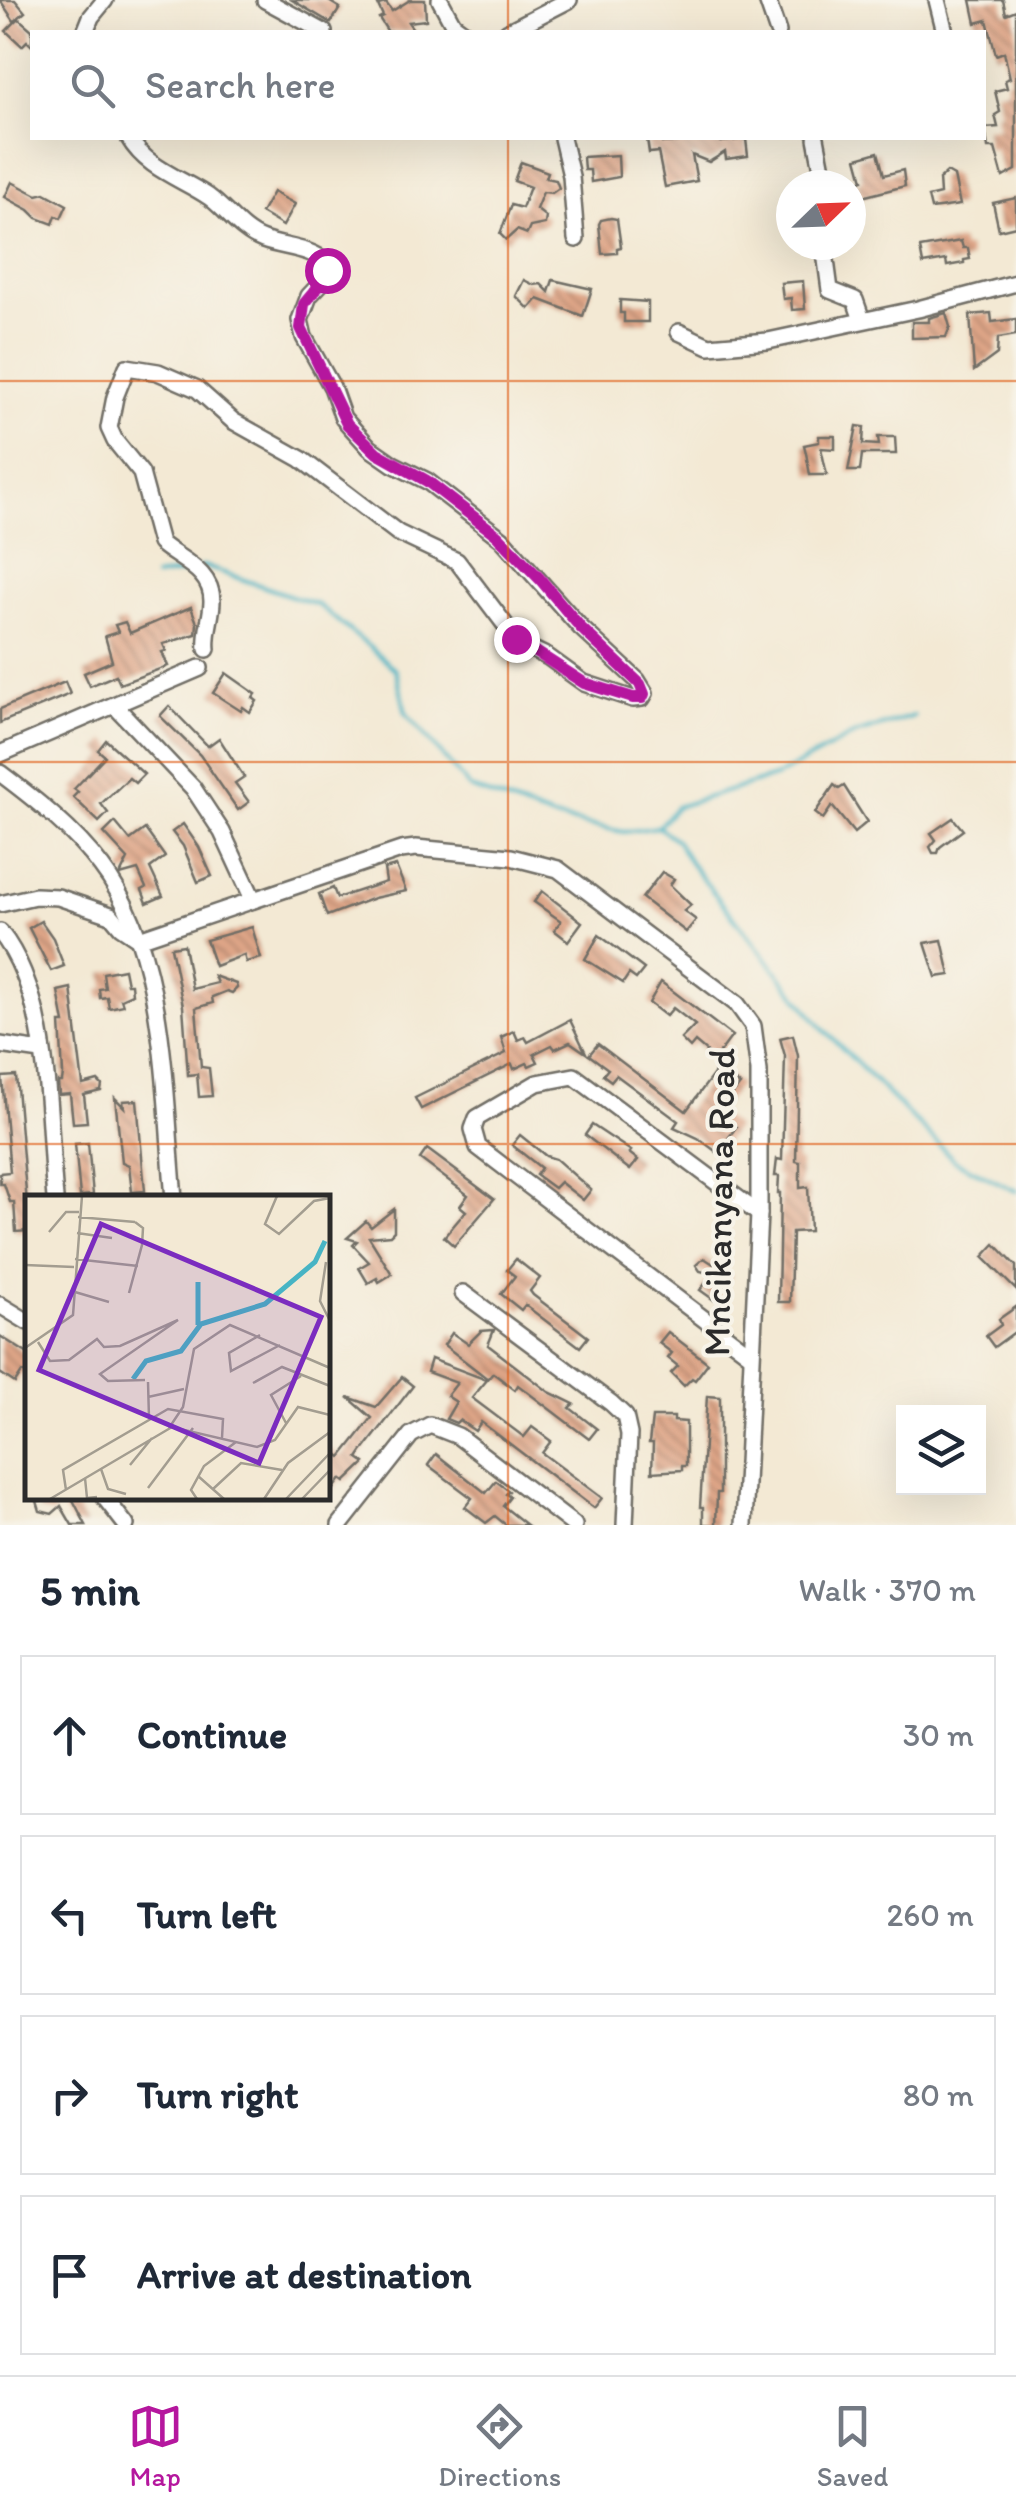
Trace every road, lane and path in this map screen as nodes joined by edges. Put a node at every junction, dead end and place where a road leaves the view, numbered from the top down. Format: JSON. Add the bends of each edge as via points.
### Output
{"nodes":[{"id":1,"x":105,"y":0,"type":"edge"},
{"id":2,"x":265,"y":0,"type":"edge"},
{"id":3,"x":440,"y":0,"type":"edge"},
{"id":4,"x":569,"y":0,"type":"edge"},
{"id":5,"x":768,"y":0,"type":"edge"},
{"id":6,"x":936,"y":0,"type":"edge"},
{"id":7,"x":549,"y":12,"type":"junction"},
{"id":8,"x":86,"y":30,"type":"edge"},
{"id":9,"x":320,"y":30,"type":"edge"},
{"id":10,"x":461,"y":30,"type":"edge"},
{"id":11,"x":511,"y":30,"type":"edge"},
{"id":12,"x":550,"y":30,"type":"edge"},
{"id":13,"x":777,"y":30,"type":"edge"},
{"id":14,"x":944,"y":30,"type":"edge"},
{"id":15,"x":131,"y":140,"type":"edge"},
{"id":16,"x":562,"y":140,"type":"edge"},
{"id":17,"x":816,"y":140,"type":"edge"},
{"id":18,"x":822,"y":170,"type":"edge"},
{"id":19,"x":576,"y":239,"type":"dead end"},
{"id":20,"x":826,"y":260,"type":"edge"},
{"id":21,"x":1016,"y":282,"type":"edge"},
{"id":22,"x":862,"y":320,"type":"junction"},
{"id":23,"x":679,"y":332,"type":"dead end"},
{"id":24,"x":207,"y":649,"type":"dead end"},
{"id":25,"x":200,"y":668,"type":"dead end"},
{"id":26,"x":115,"y":706,"type":"junction"},
{"id":27,"x":0,"y":754,"type":"edge"},
{"id":28,"x":0,"y":773,"type":"edge"},
{"id":29,"x":253,"y":899,"type":"junction"},
{"id":30,"x":0,"y":904,"type":"edge"},
{"id":31,"x":0,"y":932,"type":"edge"},
{"id":32,"x":140,"y":938,"type":"junction"},
{"id":33,"x":0,"y":1045,"type":"edge"},
{"id":34,"x":42,"y":1050,"type":"junction"},
{"id":35,"x":55,"y":1195,"type":"edge"},
{"id":36,"x":174,"y":1195,"type":"edge"},
{"id":37,"x":759,"y":1214,"type":"junction"},
{"id":38,"x":463,"y":1293,"type":"dead end"},
{"id":39,"x":0,"y":1305,"type":"edge"},
{"id":40,"x":25,"y":1320,"type":"edge"},
{"id":41,"x":750,"y":1354,"type":"junction"},
{"id":42,"x":107,"y":1500,"type":"edge"},
{"id":43,"x":126,"y":1525,"type":"edge"},
{"id":44,"x":340,"y":1525,"type":"edge"},
{"id":45,"x":574,"y":1525,"type":"edge"},
{"id":46,"x":625,"y":1525,"type":"edge"},
{"id":47,"x":744,"y":1525,"type":"edge"}],
"edges":[{"from":1,"to":8,"type":"street"},
{"from":2,"to":9,"type":"street"},
{"from":3,"to":10,"type":"street"},
{"from":4,"to":7,"type":"street"},
{"from":5,"to":13,"type":"street"},
{"from":6,"to":14,"type":"street"},
{"from":7,"to":11,"type":"street"},
{"from":7,"to":12,"type":"street"},
{"from":15,"to":24,"type":"street","via":[[146,160],[209,197],[250,233],[286,250],[312,252],[326,263],[325,279],[300,320],[343,418],[370,448],[427,481],[502,540],[644,694],[633,698],[584,683],[516,639],[457,561],[398,532],[196,389],[127,367],[109,428],[141,472],[160,543],[199,571],[212,600]]},
{"from":16,"to":19,"type":"street"},
{"from":17,"to":18,"type":"street"},
{"from":20,"to":22,"type":"street","via":[[830,290],[855,300]]},
{"from":21,"to":22,"type":"street"},
{"from":22,"to":23,"type":"street","via":[[731,346],[709,346]]},
{"from":25,"to":26,"type":"street"},
{"from":26,"to":27,"type":"street"},
{"from":26,"to":29,"type":"street","via":[[193,788]]},
{"from":28,"to":32,"type":"street","via":[[102,866]]},
{"from":29,"to":32,"type":"street","name":"Mncikanyana Road"},
{"from":29,"to":37,"type":"street","name":"Mncikanyana Road","via":[[416,848],[558,869],[745,1013],[758,1044]]},
{"from":30,"to":32,"type":"street","via":[[58,897],[109,914]]},
{"from":31,"to":34,"type":"street","via":[[31,990]]},
{"from":32,"to":36,"type":"street","via":[[157,1017]]},
{"from":33,"to":34,"type":"street"},
{"from":34,"to":35,"type":"street"},
{"from":37,"to":41,"type":"street","name":"Mncikanyana Road"},
{"from":37,"to":41,"type":"street","via":[[574,1076],[537,1083],[477,1118],[478,1147]]},
{"from":38,"to":46,"type":"street","via":[[624,1416]]},
{"from":39,"to":40,"type":"street"},
{"from":41,"to":47,"type":"street","name":"Mncikanyana Road"},
{"from":42,"to":43,"type":"street"},
{"from":44,"to":45,"type":"street","via":[[412,1434],[430,1425],[458,1436]]}]}
